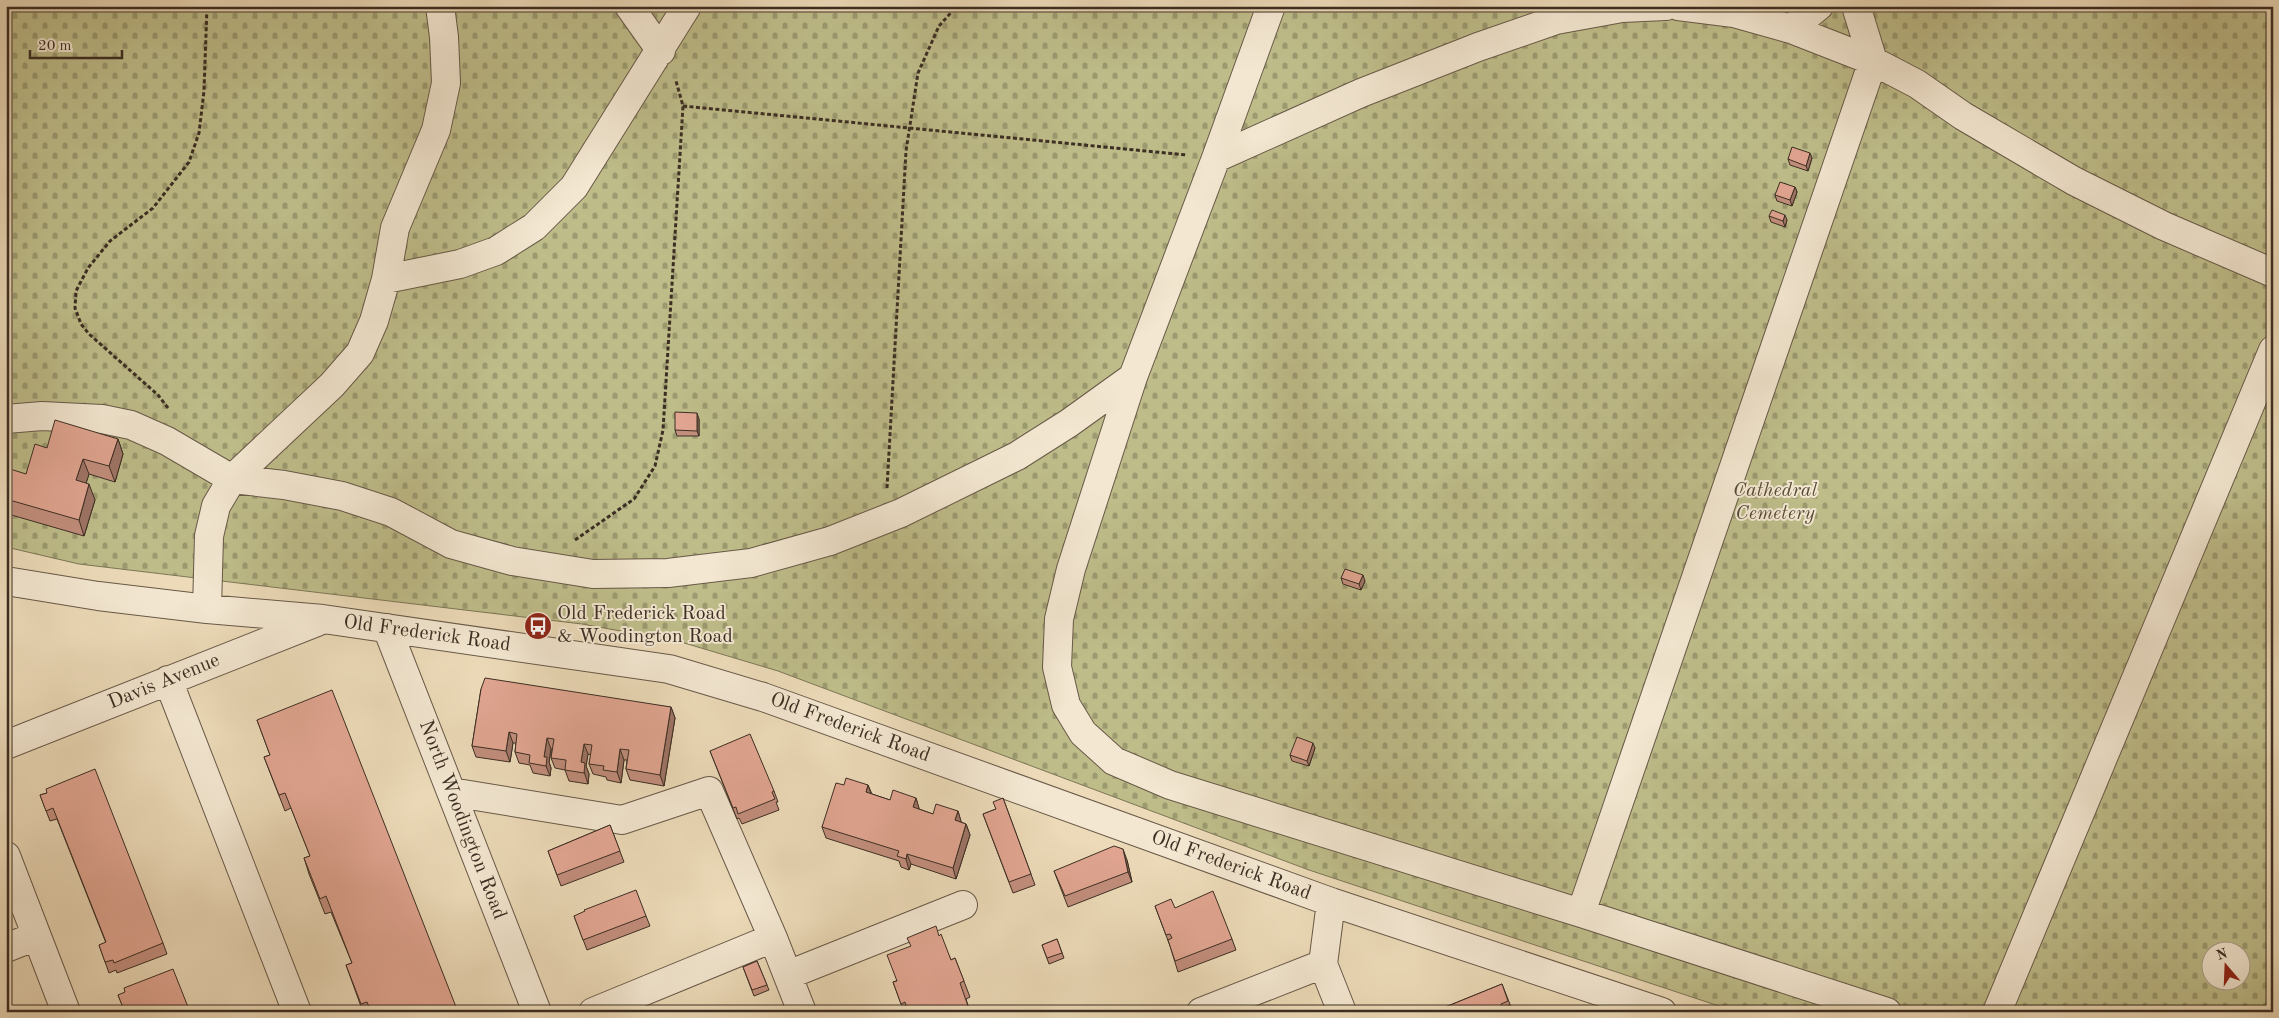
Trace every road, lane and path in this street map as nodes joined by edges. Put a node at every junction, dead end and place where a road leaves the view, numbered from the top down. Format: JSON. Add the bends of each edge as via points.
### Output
{"nodes":[{"id":1,"x":207,"y":6,"type":"edge"},
{"id":2,"x":440,"y":6,"type":"edge"},
{"id":3,"x":628,"y":6,"type":"edge"},
{"id":4,"x":687,"y":6,"type":"edge"},
{"id":5,"x":957,"y":6,"type":"edge"},
{"id":6,"x":1271,"y":6,"type":"edge"},
{"id":7,"x":1666,"y":6,"type":"edge"},
{"id":8,"x":1678,"y":6,"type":"edge"},
{"id":9,"x":1819,"y":6,"type":"edge"},
{"id":10,"x":1856,"y":6,"type":"edge"},
{"id":11,"x":1791,"y":29,"type":"junction"},
{"id":12,"x":661,"y":51,"type":"junction"},
{"id":13,"x":1873,"y":62,"type":"junction"},
{"id":14,"x":683,"y":106,"type":"junction"},
{"id":15,"x":910,"y":128,"type":"junction"},
{"id":16,"x":1216,"y":158,"type":"junction"},
{"id":17,"x":2273,"y":273,"type":"edge"},
{"id":18,"x":386,"y":279,"type":"junction"},
{"id":19,"x":2273,"y":350,"type":"edge"},
{"id":20,"x":1133,"y":377,"type":"junction"},
{"id":21,"x":6,"y":419,"type":"edge"},
{"id":22,"x":168,"y":441,"type":"junction"},
{"id":23,"x":232,"y":479,"type":"junction"},
{"id":24,"x":888,"y":518,"type":"junction"},
{"id":25,"x":532,"y":564,"type":"junction"},
{"id":26,"x":6,"y":581,"type":"edge"},
{"id":27,"x":207,"y":609,"type":"junction"},
{"id":28,"x":323,"y":619,"type":"junction"},
{"id":29,"x":386,"y":628,"type":"junction"},
{"id":30,"x":168,"y":680,"type":"junction"},
{"id":31,"x":6,"y":745,"type":"edge"},
{"id":32,"x":451,"y":792,"type":"junction"},
{"id":33,"x":6,"y":856,"type":"edge"},
{"id":34,"x":1331,"y":902,"type":"junction"},
{"id":35,"x":963,"y":905,"type":"dead end"},
{"id":36,"x":1581,"y":913,"type":"junction"},
{"id":37,"x":36,"y":936,"type":"junction"},
{"id":38,"x":773,"y":938,"type":"junction"},
{"id":39,"x":6,"y":948,"type":"edge"},
{"id":40,"x":1323,"y":964,"type":"junction"},
{"id":41,"x":788,"y":975,"type":"junction"},
{"id":42,"x":1634,"y":1007,"type":"edge"},
{"id":43,"x":66,"y":1012,"type":"edge"},
{"id":44,"x":297,"y":1012,"type":"edge"},
{"id":45,"x":537,"y":1012,"type":"edge"},
{"id":46,"x":593,"y":1012,"type":"edge"},
{"id":47,"x":802,"y":1012,"type":"edge"},
{"id":48,"x":1201,"y":1012,"type":"edge"},
{"id":49,"x":1342,"y":1012,"type":"edge"},
{"id":50,"x":1662,"y":1012,"type":"edge"},
{"id":51,"x":1887,"y":1012,"type":"edge"},
{"id":52,"x":1997,"y":1012,"type":"edge"}],
"edges":[{"from":1,"to":22,"type":"path","via":[[204,92],[199,133],[190,162],[152,208],[110,242],[88,268],[76,291],[75,308],[81,324],[158,394],[169,410],[174,423]]},
{"from":2,"to":18,"type":"street","via":[[446,83],[436,130],[395,228]]},
{"from":3,"to":12,"type":"street"},
{"from":4,"to":12,"type":"street"},
{"from":5,"to":15,"type":"path","via":[[939,26],[918,73]]},
{"from":6,"to":16,"type":"street"},
{"from":7,"to":16,"type":"street","via":[[1622,8],[1556,20],[1361,92]]},
{"from":8,"to":11,"type":"street","via":[[1734,14]]},
{"from":9,"to":11,"type":"street"},
{"from":10,"to":13,"type":"street"},
{"from":11,"to":13,"type":"street"},
{"from":12,"to":14,"type":"path","via":[[675,75]]},
{"from":12,"to":18,"type":"street","via":[[574,188],[534,227],[496,250],[460,264]]},
{"from":13,"to":17,"type":"street","via":[[1917,84],[1963,116],[2074,181],[2164,226]]},
{"from":13,"to":36,"type":"street"},
{"from":14,"to":15,"type":"path"},
{"from":14,"to":25,"type":"path","via":[[663,430],[656,466],[634,499],[576,540]]},
{"from":15,"to":16,"type":"path"},
{"from":15,"to":24,"type":"path","via":[[886,475]]},
{"from":16,"to":20,"type":"street"},
{"from":18,"to":23,"type":"street","via":[[374,322],[360,353],[332,385]]},
{"from":19,"to":52,"type":"street"},
{"from":20,"to":24,"type":"street","via":[[1017,456]]},
{"from":20,"to":36,"type":"street","via":[[1058,619],[1057,667],[1066,705],[1083,733],[1114,761],[1170,785]]},
{"from":21,"to":22,"type":"street","via":[[42,416],[102,419],[131,425]]},
{"from":22,"to":23,"type":"street"},
{"from":23,"to":25,"type":"street","via":[[342,496],[391,512],[452,544]]},
{"from":23,"to":27,"type":"street","via":[[216,506],[209,536]]},
{"from":24,"to":25,"type":"street","via":[[830,541],[751,563],[668,573],[593,574]]},
{"from":26,"to":27,"type":"street","name":"Old Frederick Road"},
{"from":27,"to":28,"type":"street","name":"Old Frederick Road"},
{"from":28,"to":29,"type":"street","name":"Old Frederick Road"},
{"from":28,"to":30,"type":"street","name":"Davis Avenue"},
{"from":29,"to":32,"type":"street","name":"North Woodington Road"},
{"from":29,"to":34,"type":"street","name":"Old Frederick Road","via":[[678,671],[763,697]]},
{"from":30,"to":31,"type":"street","name":"Davis Avenue"},
{"from":30,"to":44,"type":"street"},
{"from":32,"to":38,"type":"street","via":[[622,820],[708,792]]},
{"from":32,"to":45,"type":"street","name":"North Woodington Road"},
{"from":33,"to":37,"type":"street"},
{"from":34,"to":40,"type":"street"},
{"from":34,"to":42,"type":"street","name":"Old Frederick Road"},
{"from":35,"to":41,"type":"street"},
{"from":36,"to":51,"type":"street"},
{"from":37,"to":39,"type":"street"},
{"from":37,"to":43,"type":"street"},
{"from":38,"to":41,"type":"street"},
{"from":38,"to":46,"type":"street"},
{"from":40,"to":48,"type":"street"},
{"from":40,"to":49,"type":"street"},
{"from":41,"to":47,"type":"street"},
{"from":42,"to":50,"type":"street","name":"Old Frederick Road"}]}
